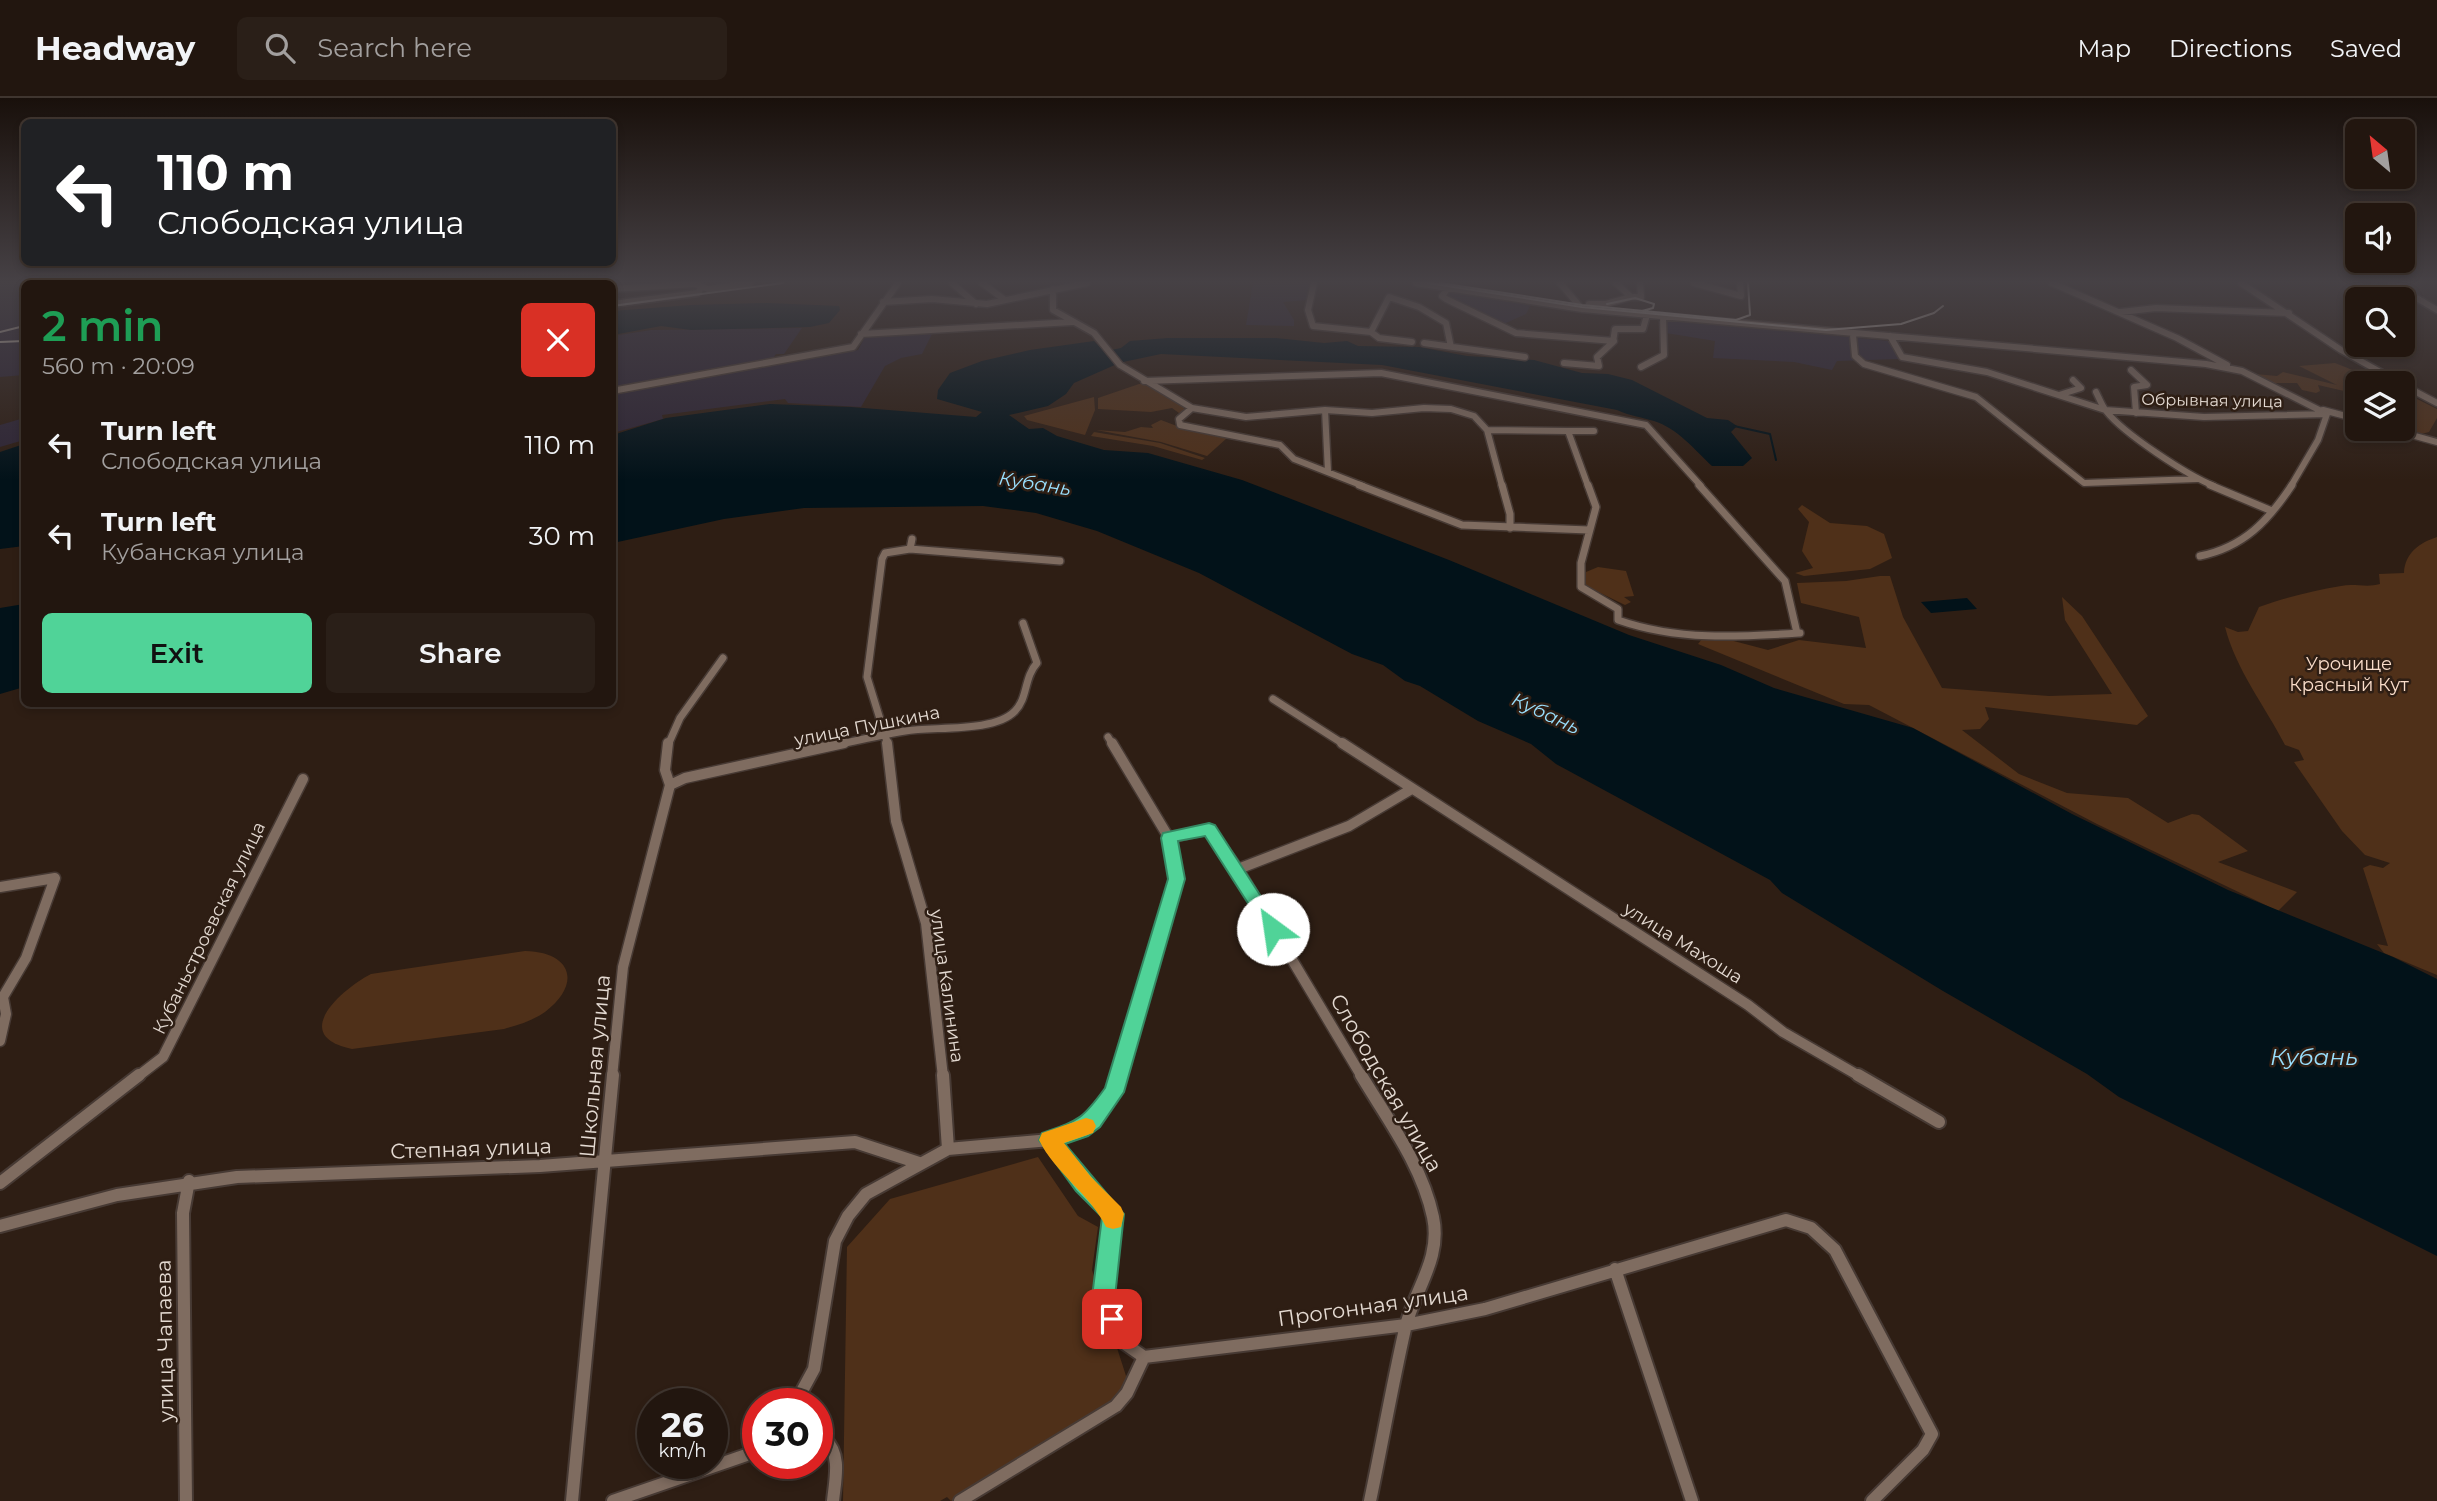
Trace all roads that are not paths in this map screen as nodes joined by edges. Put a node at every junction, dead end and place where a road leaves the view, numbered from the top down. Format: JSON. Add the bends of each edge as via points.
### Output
{"nodes":[{"id":1,"x":849,"y":348,"type":"edge"},
{"id":2,"x":1107,"y":348,"type":"edge"},
{"id":3,"x":1462,"y":348,"type":"edge"},
{"id":4,"x":1606,"y":348,"type":"edge"},
{"id":5,"x":1664,"y":348,"type":"edge"},
{"id":6,"x":1854,"y":348,"type":"edge"},
{"id":7,"x":1897,"y":348,"type":"edge"},
{"id":8,"x":2041,"y":348,"type":"edge"},
{"id":9,"x":2199,"y":348,"type":"edge"},
{"id":10,"x":2339,"y":348,"type":"edge"},
{"id":11,"x":1525,"y":357,"type":"dead end"},
{"id":12,"x":1564,"y":362,"type":"dead end"},
{"id":13,"x":1641,"y":367,"type":"dead end"},
{"id":14,"x":2232,"y":368,"type":"junction"},
{"id":15,"x":2131,"y":370,"type":"dead end"},
{"id":16,"x":2378,"y":371,"type":"edge"},
{"id":17,"x":2073,"y":380,"type":"dead end"},
{"id":18,"x":1144,"y":381,"type":"junction"},
{"id":19,"x":616,"y":390,"type":"edge"},
{"id":20,"x":2415,"y":391,"type":"edge"},
{"id":21,"x":2096,"y":392,"type":"dead end"},
{"id":22,"x":2059,"y":395,"type":"junction"},
{"id":23,"x":2437,"y":402,"type":"edge"},
{"id":24,"x":1192,"y":408,"type":"junction"},
{"id":25,"x":1325,"y":410,"type":"junction"},
{"id":26,"x":2105,"y":410,"type":"junction"},
{"id":27,"x":2325,"y":412,"type":"junction"},
{"id":28,"x":2136,"y":413,"type":"junction"},
{"id":29,"x":2345,"y":416,"type":"edge"},
{"id":30,"x":1487,"y":430,"type":"junction"},
{"id":31,"x":1568,"y":431,"type":"junction"},
{"id":32,"x":1594,"y":431,"type":"dead end"},
{"id":33,"x":2415,"y":436,"type":"edge"},
{"id":34,"x":2437,"y":442,"type":"edge"},
{"id":35,"x":1328,"y":472,"type":"junction"},
{"id":36,"x":2197,"y":479,"type":"junction"},
{"id":37,"x":2272,"y":511,"type":"junction"},
{"id":38,"x":1510,"y":528,"type":"junction"},
{"id":39,"x":1589,"y":530,"type":"junction"},
{"id":40,"x":912,"y":539,"type":"dead end"},
{"id":41,"x":910,"y":549,"type":"junction"},
{"id":42,"x":2200,"y":556,"type":"dead end"},
{"id":43,"x":1060,"y":561,"type":"dead end"},
{"id":44,"x":1023,"y":623,"type":"dead end"},
{"id":45,"x":723,"y":658,"type":"dead end"},
{"id":46,"x":1273,"y":699,"type":"dead end"},
{"id":47,"x":885,"y":737,"type":"junction"},
{"id":48,"x":1108,"y":737,"type":"dead end"},
{"id":49,"x":303,"y":779,"type":"dead end"},
{"id":50,"x":670,"y":785,"type":"junction"},
{"id":51,"x":1410,"y":790,"type":"junction"},
{"id":52,"x":1169,"y":838,"type":"junction"},
{"id":53,"x":1238,"y":869,"type":"junction"},
{"id":54,"x":0,"y":887,"type":"edge"},
{"id":55,"x":0,"y":1041,"type":"edge"},
{"id":56,"x":1939,"y":1122,"type":"dead end"},
{"id":57,"x":1050,"y":1140,"type":"junction"},
{"id":58,"x":948,"y":1149,"type":"junction"},
{"id":59,"x":607,"y":1161,"type":"junction"},
{"id":60,"x":919,"y":1163,"type":"junction"},
{"id":61,"x":189,"y":1181,"type":"junction"},
{"id":62,"x":0,"y":1183,"type":"edge"},
{"id":63,"x":0,"y":1226,"type":"edge"},
{"id":64,"x":1615,"y":1269,"type":"junction"},
{"id":65,"x":1406,"y":1325,"type":"junction"},
{"id":66,"x":1144,"y":1357,"type":"junction"},
{"id":67,"x":803,"y":1388,"type":"edge"},
{"id":68,"x":833,"y":1444,"type":"edge"},
{"id":69,"x":742,"y":1454,"type":"edge"},
{"id":70,"x":186,"y":1501,"type":"edge"},
{"id":71,"x":572,"y":1501,"type":"edge"},
{"id":72,"x":613,"y":1501,"type":"edge"},
{"id":73,"x":833,"y":1501,"type":"edge"},
{"id":74,"x":960,"y":1501,"type":"edge"},
{"id":75,"x":1370,"y":1501,"type":"edge"},
{"id":76,"x":1692,"y":1501,"type":"edge"},
{"id":77,"x":1872,"y":1501,"type":"edge"}],
"edges":[{"from":1,"to":19,"type":"street"},
{"from":2,"to":18,"type":"street","via":[[1120,365]]},
{"from":3,"to":11,"type":"street"},
{"from":4,"to":12,"type":"street","via":[[1597,357],[1599,366]]},
{"from":5,"to":13,"type":"street","via":[[1664,355]]},
{"from":6,"to":36,"type":"street","via":[[1864,364],[1976,397],[2084,483]]},
{"from":7,"to":22,"type":"street","name":"Обрывная улица","via":[[1902,357],[1987,372]]},
{"from":8,"to":14,"type":"street"},
{"from":9,"to":14,"type":"street"},
{"from":10,"to":16,"type":"street"},
{"from":14,"to":27,"type":"street"},
{"from":15,"to":28,"type":"street","via":[[2147,386],[2134,387]]},
{"from":17,"to":22,"type":"street","via":[[2081,388]]},
{"from":18,"to":24,"type":"street"},
{"from":18,"to":39,"type":"street","via":[[1381,373],[1651,427],[1785,581],[1798,633],[1685,637],[1618,620],[1618,609],[1581,587]]},
{"from":20,"to":23,"type":"street"},
{"from":21,"to":26,"type":"street"},
{"from":22,"to":26,"type":"street","name":"Обрывная улица"},
{"from":24,"to":25,"type":"street","via":[[1246,417]]},
{"from":24,"to":35,"type":"street","via":[[1179,419],[1180,425],[1268,441],[1280,445],[1294,459]]},
{"from":25,"to":30,"type":"street","via":[[1451,410],[1474,415]]},
{"from":25,"to":35,"type":"street"},
{"from":26,"to":28,"type":"street","name":"Обрывная улица"},
{"from":26,"to":36,"type":"street"},
{"from":27,"to":28,"type":"street","name":"Обрывная улица","via":[[2204,417]]},
{"from":27,"to":29,"type":"street"},
{"from":27,"to":37,"type":"street","via":[[2325,428]]},
{"from":30,"to":31,"type":"street"},
{"from":30,"to":38,"type":"street"},
{"from":31,"to":32,"type":"street"},
{"from":31,"to":39,"type":"street","via":[[1596,508]]},
{"from":33,"to":34,"type":"street"},
{"from":35,"to":38,"type":"street","via":[[1462,525]]},
{"from":36,"to":37,"type":"street"},
{"from":37,"to":42,"type":"street","via":[[2253,534]]},
{"from":38,"to":39,"type":"street"},
{"from":40,"to":41,"type":"street"},
{"from":41,"to":43,"type":"street"},
{"from":41,"to":47,"type":"street","name":"улица Калинина","via":[[885,553],[867,677]]},
{"from":44,"to":47,"type":"street","name":"улица Пушкина","via":[[1037,663],[1029,669],[1018,709],[1009,716]]},
{"from":45,"to":50,"type":"street","name":"Школьная улица","via":[[670,734],[663,762]]},
{"from":46,"to":51,"type":"street","name":"улица Махоша"},
{"from":47,"to":50,"type":"street","name":"улица Пушкина","via":[[685,778]]},
{"from":47,"to":58,"type":"street","name":"улица Калинина","via":[[896,821],[926,923]]},
{"from":48,"to":52,"type":"street"},
{"from":49,"to":62,"type":"street","name":"Кубаньстроевская улица","via":[[163,1058]]},
{"from":50,"to":59,"type":"street","name":"Школьная улица","via":[[623,967]]},
{"from":51,"to":53,"type":"street","via":[[1349,826]]},
{"from":51,"to":56,"type":"street","name":"улица Махоша","via":[[1748,1005],[1783,1032]]},
{"from":52,"to":53,"type":"street","name":"Слободская улица","via":[[1209,829]]},
{"from":52,"to":57,"type":"street","via":[[1177,879],[1114,1092],[1087,1126]]},
{"from":53,"to":65,"type":"street","name":"Слободская улица","via":[[1421,1176],[1434,1219],[1434,1248],[1428,1275]]},
{"from":54,"to":55,"type":"street","via":[[55,878],[26,958],[3,997],[6,1014]]},
{"from":57,"to":58,"type":"street"},
{"from":57,"to":66,"type":"street","via":[[1114,1214],[1104,1297],[1121,1341]]},
{"from":58,"to":60,"type":"street"},
{"from":59,"to":60,"type":"street","name":"Степная улица","via":[[855,1142]]},
{"from":59,"to":61,"type":"street","name":"Степная улица"},
{"from":59,"to":71,"type":"street","name":"Школьная улица"},
{"from":60,"to":67,"type":"street","via":[[866,1194],[835,1241],[814,1369]]},
{"from":61,"to":63,"type":"street","name":"Степная улица"},
{"from":61,"to":70,"type":"street","name":"улица Чапаева","via":[[183,1213]]},
{"from":64,"to":65,"type":"street","name":"Прогонная улица","via":[[1485,1309]]},
{"from":64,"to":76,"type":"street"},
{"from":64,"to":77,"type":"street","name":"Прогонная улица","via":[[1786,1220],[1823,1237],[1835,1250],[1933,1434]]},
{"from":65,"to":66,"type":"street","name":"Прогонная улица"},
{"from":65,"to":75,"type":"street","name":"Слободская улица"},
{"from":66,"to":74,"type":"street","via":[[1115,1406]]},
{"from":68,"to":73,"type":"street"},
{"from":69,"to":72,"type":"street"}]}
